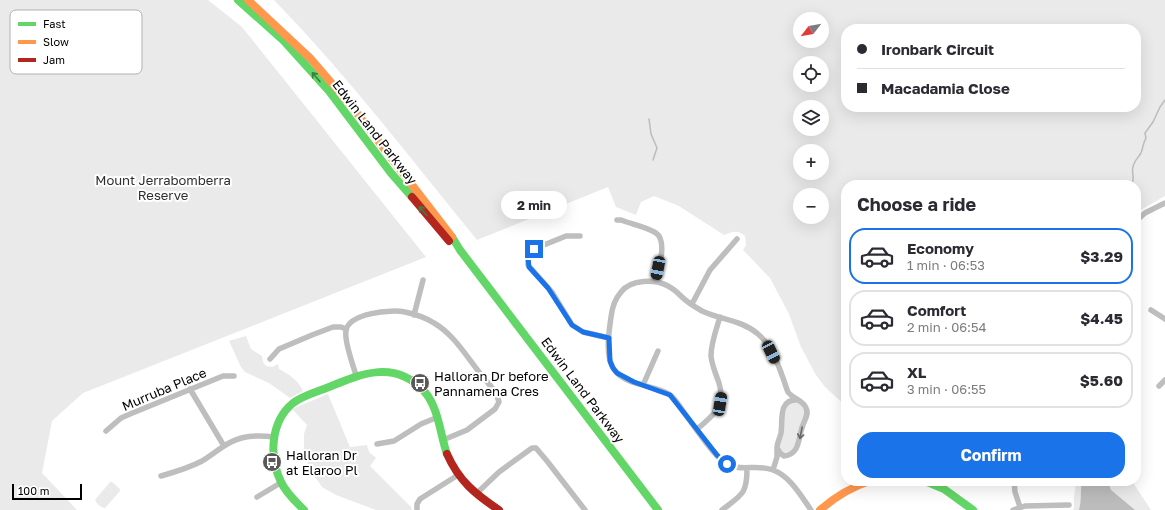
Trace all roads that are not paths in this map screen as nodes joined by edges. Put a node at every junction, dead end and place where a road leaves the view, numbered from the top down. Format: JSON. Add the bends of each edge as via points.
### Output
{"nodes":[{"id":1,"x":238,"y":0,"type":"edge"},
{"id":2,"x":248,"y":0,"type":"edge"},
{"id":3,"x":1165,"y":203,"type":"edge"},
{"id":4,"x":1141,"y":217,"type":"edge"},
{"id":5,"x":617,"y":220,"type":"dead end"},
{"id":6,"x":580,"y":236,"type":"dead end"},
{"id":7,"x":737,"y":239,"type":"dead end"},
{"id":8,"x":423,"y":280,"type":"dead end"},
{"id":9,"x":656,"y":281,"type":"junction"},
{"id":10,"x":487,"y":286,"type":"junction"},
{"id":11,"x":692,"y":304,"type":"junction"},
{"id":12,"x":1151,"y":310,"type":"dead end"},
{"id":13,"x":414,"y":315,"type":"junction"},
{"id":14,"x":720,"y":317,"type":"junction"},
{"id":15,"x":1165,"y":319,"type":"edge"},
{"id":16,"x":346,"y":329,"type":"junction"},
{"id":17,"x":609,"y":338,"type":"junction"},
{"id":18,"x":658,"y":351,"type":"dead end"},
{"id":19,"x":270,"y":359,"type":"dead end"},
{"id":20,"x":356,"y":375,"type":"junction"},
{"id":21,"x":234,"y":376,"type":"dead end"},
{"id":22,"x":1165,"y":380,"type":"edge"},
{"id":23,"x":643,"y":385,"type":"junction"},
{"id":24,"x":1159,"y":386,"type":"dead end"},
{"id":25,"x":786,"y":387,"type":"junction"},
{"id":26,"x":190,"y":389,"type":"junction"},
{"id":27,"x":796,"y":400,"type":"junction"},
{"id":28,"x":785,"y":405,"type":"junction"},
{"id":29,"x":438,"y":417,"type":"junction"},
{"id":30,"x":697,"y":429,"type":"junction"},
{"id":31,"x":106,"y":431,"type":"dead end"},
{"id":32,"x":274,"y":437,"type":"junction"},
{"id":33,"x":443,"y":440,"type":"junction"},
{"id":34,"x":377,"y":444,"type":"dead end"},
{"id":35,"x":224,"y":446,"type":"junction"},
{"id":36,"x":777,"y":449,"type":"junction"},
{"id":37,"x":786,"y":456,"type":"junction"},
{"id":38,"x":747,"y":469,"type":"junction"},
{"id":39,"x":773,"y":470,"type":"junction"},
{"id":40,"x":458,"y":475,"type":"junction"},
{"id":41,"x":161,"y":476,"type":"dead end"},
{"id":42,"x":282,"y":482,"type":"junction"},
{"id":43,"x":854,"y":486,"type":"edge"},
{"id":44,"x":940,"y":486,"type":"edge"},
{"id":45,"x":1014,"y":486,"type":"edge"},
{"id":46,"x":476,"y":494,"type":"junction"},
{"id":47,"x":257,"y":497,"type":"dead end"},
{"id":48,"x":1069,"y":506,"type":"dead end"},
{"id":49,"x":1020,"y":507,"type":"junction"},
{"id":50,"x":304,"y":510,"type":"edge"},
{"id":51,"x":417,"y":510,"type":"edge"},
{"id":52,"x":499,"y":510,"type":"edge"},
{"id":53,"x":585,"y":510,"type":"edge"},
{"id":54,"x":658,"y":510,"type":"edge"},
{"id":55,"x":722,"y":510,"type":"edge"},
{"id":56,"x":811,"y":510,"type":"edge"},
{"id":57,"x":820,"y":510,"type":"edge"},
{"id":58,"x":973,"y":510,"type":"edge"},
{"id":59,"x":1013,"y":510,"type":"edge"}],
"edges":[{"from":10,"to":1,"type":"main road","name":"Edwin Land Parkway","one_way":true,"via":[[391,173],[328,91],[284,41]]},
{"from":2,"to":10,"type":"main road","name":"Edwin Land Parkway","via":[[311,59],[348,102],[424,199]]},
{"from":3,"to":4,"type":"street"},
{"from":5,"to":9,"type":"street","via":[[655,232],[660,237],[662,245]]},
{"from":6,"to":17,"type":"street","via":[[564,236],[536,248],[529,255],[528,265],[552,292],[572,325],[583,332]]},
{"from":7,"to":11,"type":"street","via":[[710,270]]},
{"from":8,"to":13,"type":"street"},
{"from":9,"to":11,"type":"street","via":[[670,287]]},
{"from":9,"to":17,"type":"street","via":[[627,286],[621,291],[614,306]]},
{"from":10,"to":54,"type":"main road","name":"Edwin Land Parkway"},
{"from":11,"to":14,"type":"street"},
{"from":12,"to":15,"type":"street"},
{"from":13,"to":16,"type":"street","via":[[393,311],[377,313],[351,322]]},
{"from":13,"to":33,"type":"street","via":[[434,323],[451,336],[499,400],[495,409],[467,430]]},
{"from":14,"to":25,"type":"street","via":[[747,327],[762,337],[781,371]]},
{"from":14,"to":30,"type":"street","via":[[711,346],[711,356],[721,394],[720,404],[712,418]]},
{"from":16,"to":19,"type":"street","via":[[333,328],[312,335],[279,349]]},
{"from":16,"to":20,"type":"street","via":[[349,353]]},
{"from":17,"to":23,"type":"street","via":[[610,361],[613,368],[622,376]]},
{"from":18,"to":23,"type":"street"},
{"from":20,"to":29,"type":"main road","via":[[385,371],[409,379],[429,398]]},
{"from":20,"to":32,"type":"main road","via":[[296,401],[279,421]]},
{"from":21,"to":26,"type":"street","name":"Murruba Place","via":[[223,376]]},
{"from":22,"to":24,"type":"street"},
{"from":23,"to":30,"type":"street","via":[[670,395]]},
{"from":25,"to":27,"type":"street"},
{"from":25,"to":28,"type":"street"},
{"from":26,"to":31,"type":"street","name":"Murruba Place","via":[[126,415]]},
{"from":26,"to":35,"type":"street"},
{"from":27,"to":28,"type":"street"},
{"from":27,"to":37,"type":"street","one_way":true,"via":[[805,406],[807,415],[797,447]]},
{"from":28,"to":36,"type":"street"},
{"from":29,"to":33,"type":"main road"},
{"from":29,"to":34,"type":"street","via":[[394,441]]},
{"from":30,"to":38,"type":"street","via":[[722,460],[735,468]]},
{"from":32,"to":35,"type":"street","via":[[247,436]]},
{"from":32,"to":42,"type":"main road","via":[[274,454]]},
{"from":33,"to":40,"type":"main road","via":[[446,453]]},
{"from":35,"to":41,"type":"street","via":[[191,466]]},
{"from":36,"to":37,"type":"street"},
{"from":36,"to":39,"type":"street"},
{"from":37,"to":39,"type":"street","via":[[778,461]]},
{"from":38,"to":39,"type":"street","via":[[761,467]]},
{"from":38,"to":55,"type":"street","via":[[747,484],[744,491]]},
{"from":39,"to":56,"type":"street","via":[[787,479]]},
{"from":40,"to":46,"type":"main road"},
{"from":40,"to":51,"type":"street","via":[[420,499]]},
{"from":42,"to":47,"type":"street"},
{"from":42,"to":50,"type":"main road"},
{"from":43,"to":57,"type":"main road"},
{"from":44,"to":58,"type":"main road"},
{"from":45,"to":49,"type":"street"},
{"from":46,"to":52,"type":"main road"},
{"from":46,"to":53,"type":"street","via":[[499,472],[532,448],[536,448]]},
{"from":48,"to":49,"type":"street"},
{"from":49,"to":59,"type":"street"}]}
